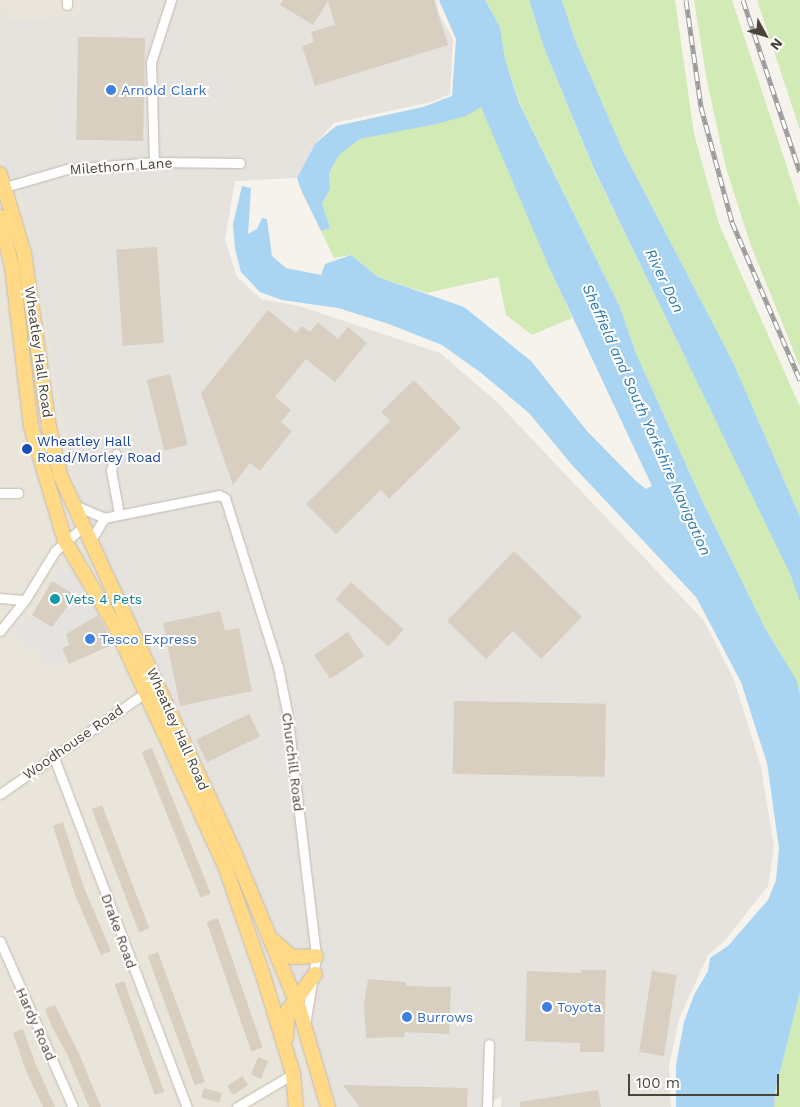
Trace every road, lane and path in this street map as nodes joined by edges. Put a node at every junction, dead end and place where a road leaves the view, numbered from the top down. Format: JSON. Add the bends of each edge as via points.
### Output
{"nodes":[{"id":1,"x":171,"y":0,"type":"edge"},
{"id":2,"x":154,"y":162,"type":"junction"},
{"id":3,"x":240,"y":163,"type":"dead end"},
{"id":4,"x":3,"y":181,"type":"edge"},
{"id":5,"x":0,"y":217,"type":"edge"},
{"id":6,"x":116,"y":454,"type":"dead end"},
{"id":7,"x":0,"y":493,"type":"edge"},
{"id":8,"x":18,"y":493,"type":"dead end"},
{"id":9,"x":74,"y":504,"type":"junction"},
{"id":10,"x":119,"y":514,"type":"junction"},
{"id":11,"x":104,"y":518,"type":"junction"},
{"id":12,"x":74,"y":534,"type":"junction"},
{"id":13,"x":91,"y":540,"type":"junction"},
{"id":14,"x":0,"y":598,"type":"edge"},
{"id":15,"x":25,"y":600,"type":"junction"},
{"id":16,"x":0,"y":631,"type":"edge"},
{"id":17,"x":146,"y":692,"type":"junction"},
{"id":18,"x":53,"y":755,"type":"junction"},
{"id":19,"x":0,"y":794,"type":"edge"},
{"id":20,"x":265,"y":928,"type":"junction"},
{"id":21,"x":0,"y":941,"type":"edge"},
{"id":22,"x":316,"y":956,"type":"junction"},
{"id":23,"x":315,"y":974,"type":"junction"},
{"id":24,"x":294,"y":999,"type":"junction"},
{"id":25,"x":308,"y":1036,"type":"junction"},
{"id":26,"x":489,"y":1044,"type":"dead end"},
{"id":27,"x":291,"y":1070,"type":"junction"},
{"id":28,"x":73,"y":1107,"type":"edge"},
{"id":29,"x":187,"y":1107,"type":"edge"},
{"id":30,"x":237,"y":1107,"type":"edge"},
{"id":31,"x":296,"y":1107,"type":"edge"},
{"id":32,"x":328,"y":1107,"type":"edge"},
{"id":33,"x":487,"y":1107,"type":"edge"}],
"edges":[{"from":1,"to":2,"type":"street","via":[[151,62]]},
{"from":2,"to":3,"type":"street","name":"Milethorn Lane"},
{"from":2,"to":4,"type":"street","name":"Milethorn Lane","via":[[65,169]]},
{"from":4,"to":9,"type":"highway","name":"Wheatley Hall Road","via":[[24,253],[55,455],[60,475]]},
{"from":5,"to":12,"type":"highway","name":"Wheatley Hall Road","via":[[12,267],[31,427]]},
{"from":6,"to":10,"type":"street","via":[[111,470]]},
{"from":7,"to":8,"type":"street"},
{"from":9,"to":11,"type":"street"},
{"from":9,"to":12,"type":"highway","name":"Wheatley Hall Road"},
{"from":10,"to":11,"type":"street"},
{"from":10,"to":22,"type":"street","name":"Churchill Road","via":[[223,495],[278,667],[293,752]]},
{"from":11,"to":13,"type":"street"},
{"from":12,"to":13,"type":"highway","name":"Wheatley Hall Road"},
{"from":12,"to":15,"type":"street"},
{"from":12,"to":17,"type":"highway","name":"Wheatley Hall Road"},
{"from":13,"to":20,"type":"highway","name":"Wheatley Hall Road"},
{"from":14,"to":15,"type":"street"},
{"from":15,"to":16,"type":"street"},
{"from":17,"to":18,"type":"street","name":"Woodhouse Road"},
{"from":17,"to":27,"type":"highway","name":"Wheatley Hall Road","via":[[234,891]]},
{"from":18,"to":19,"type":"street","name":"Woodhouse Road"},
{"from":18,"to":29,"type":"street","name":"Drake Road"},
{"from":20,"to":22,"type":"highway","via":[[286,954],[292,957]]},
{"from":20,"to":24,"type":"highway","name":"Wheatley Hall Road"},
{"from":21,"to":28,"type":"street","name":"Hardy Road"},
{"from":22,"to":23,"type":"street","name":"Churchill Road"},
{"from":23,"to":24,"type":"highway"},
{"from":23,"to":25,"type":"street","name":"Churchill Road","via":[[306,1009]]},
{"from":24,"to":25,"type":"highway","name":"Wheatley Hall Road"},
{"from":24,"to":27,"type":"highway","via":[[285,1028]]},
{"from":25,"to":32,"type":"highway","name":"Wheatley Hall Road"},
{"from":26,"to":33,"type":"street"},
{"from":27,"to":30,"type":"street"},
{"from":27,"to":31,"type":"highway","name":"Wheatley Hall Road"}]}
